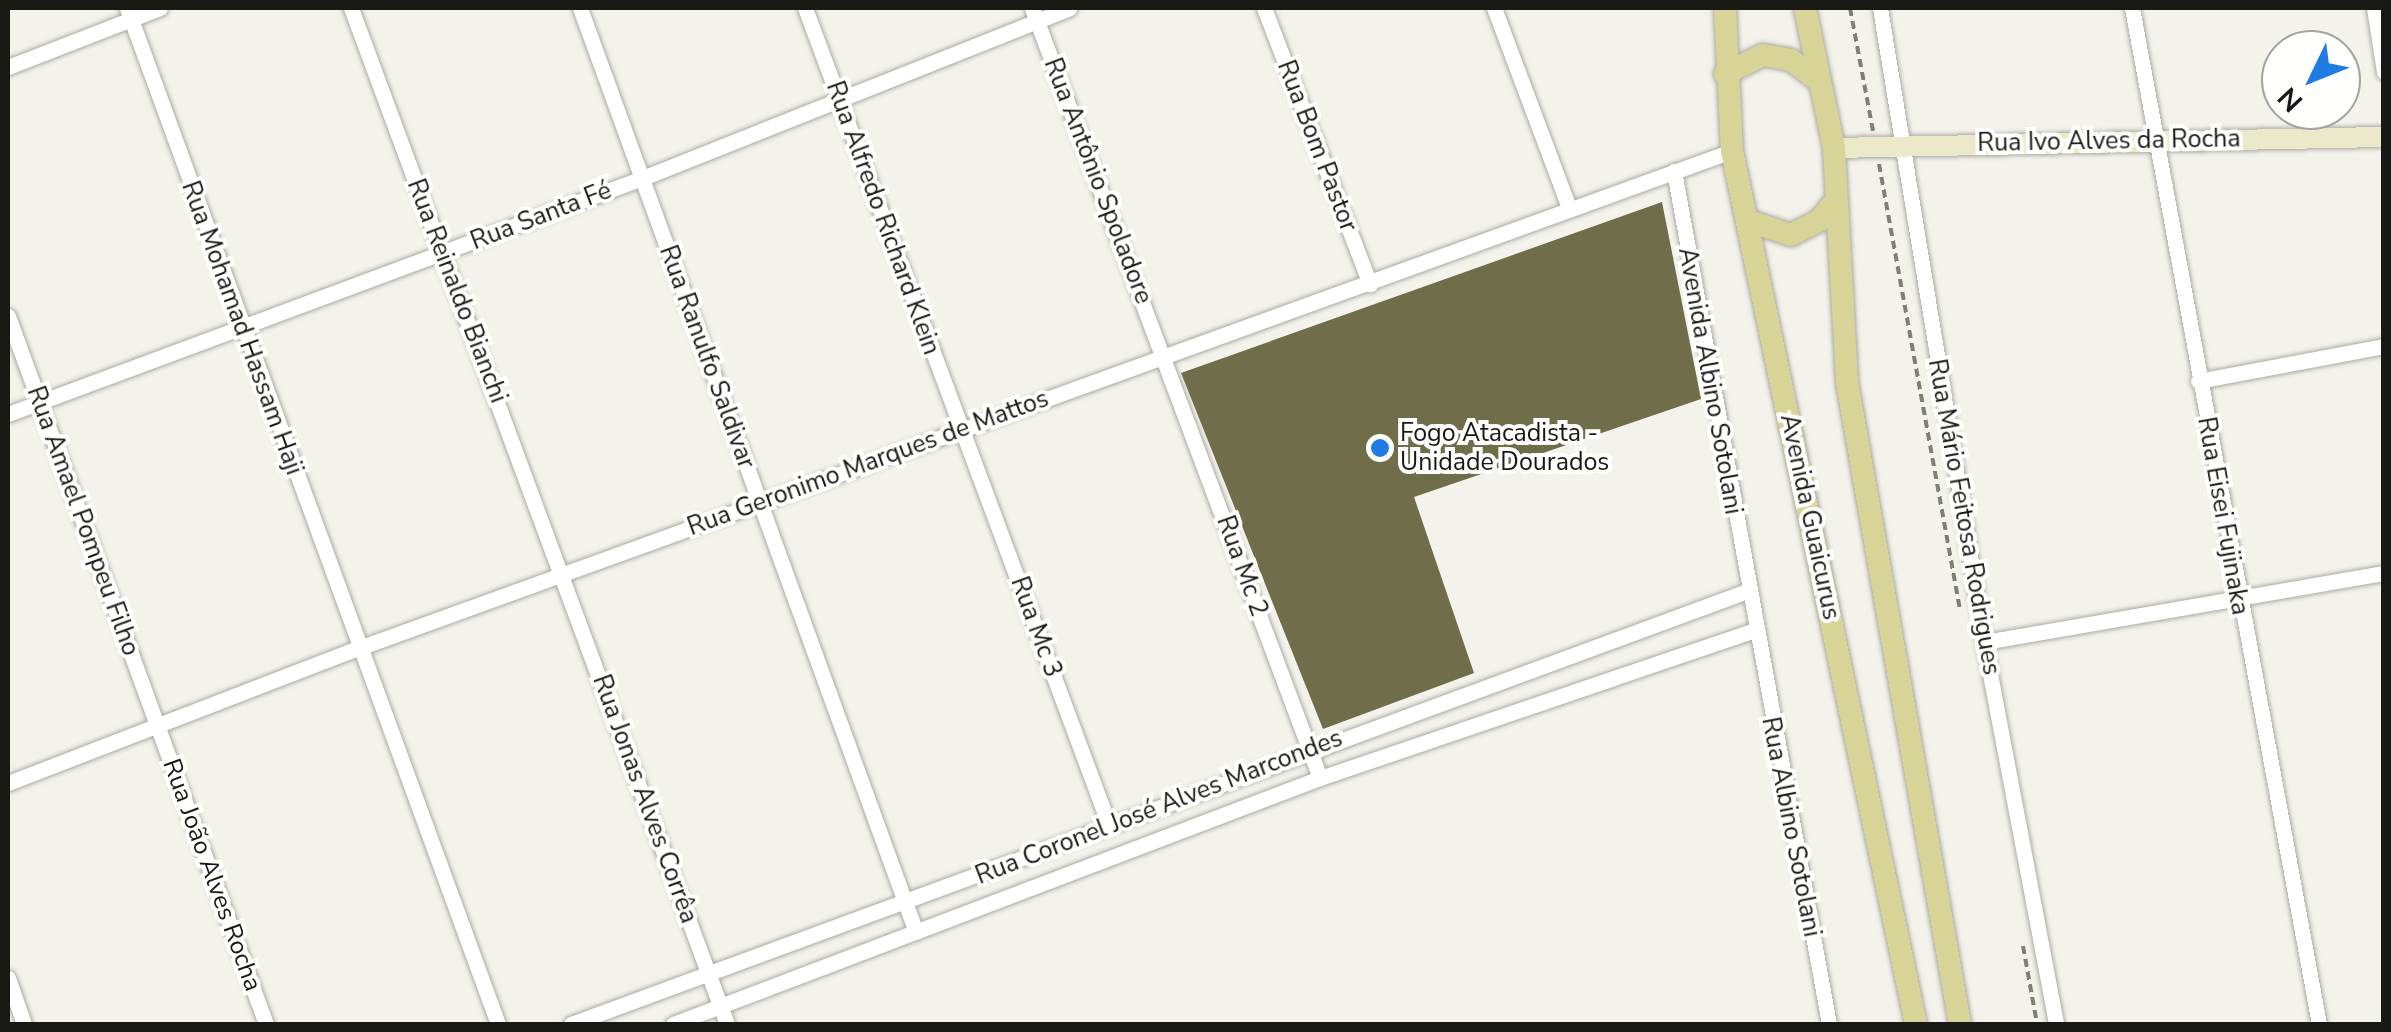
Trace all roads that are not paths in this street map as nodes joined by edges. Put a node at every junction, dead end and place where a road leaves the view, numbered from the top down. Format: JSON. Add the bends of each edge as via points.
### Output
{"nodes":[{"id":1,"x":160,"y":8,"type":"edge"},
{"id":2,"x":351,"y":8,"type":"edge"},
{"id":3,"x":580,"y":8,"type":"edge"},
{"id":4,"x":804,"y":8,"type":"edge"},
{"id":5,"x":1069,"y":8,"type":"edge"},
{"id":6,"x":1264,"y":8,"type":"edge"},
{"id":7,"x":1494,"y":8,"type":"edge"},
{"id":8,"x":1724,"y":8,"type":"edge"},
{"id":9,"x":1805,"y":8,"type":"edge"},
{"id":10,"x":1880,"y":8,"type":"edge"},
{"id":11,"x":2132,"y":8,"type":"edge"},
{"id":12,"x":2374,"y":8,"type":"edge"},
{"id":13,"x":128,"y":14,"type":"edge"},
{"id":14,"x":1034,"y":14,"type":"edge"},
{"id":15,"x":8,"y":68,"type":"edge"},
{"id":16,"x":2384,"y":72,"type":"edge"},
{"id":17,"x":1725,"y":74,"type":"junction"},
{"id":18,"x":1816,"y":79,"type":"junction"},
{"id":19,"x":838,"y":97,"type":"junction"},
{"id":20,"x":2384,"y":137,"type":"edge"},
{"id":21,"x":2157,"y":141,"type":"junction"},
{"id":22,"x":1901,"y":142,"type":"junction"},
{"id":23,"x":1834,"y":148,"type":"junction"},
{"id":24,"x":1732,"y":151,"type":"junction"},
{"id":25,"x":1674,"y":171,"type":"junction"},
{"id":26,"x":640,"y":179,"type":"junction"},
{"id":27,"x":1833,"y":204,"type":"junction"},
{"id":28,"x":1570,"y":208,"type":"junction"},
{"id":29,"x":1749,"y":221,"type":"junction"},
{"id":30,"x":442,"y":254,"type":"junction"},
{"id":31,"x":1370,"y":284,"type":"junction"},
{"id":32,"x":8,"y":316,"type":"edge"},
{"id":33,"x":242,"y":326,"type":"junction"},
{"id":34,"x":2384,"y":346,"type":"edge"},
{"id":35,"x":1164,"y":354,"type":"junction"},
{"id":36,"x":2198,"y":381,"type":"junction"},
{"id":37,"x":40,"y":402,"type":"junction"},
{"id":38,"x":8,"y":414,"type":"edge"},
{"id":39,"x":962,"y":429,"type":"junction"},
{"id":40,"x":761,"y":502,"type":"junction"},
{"id":41,"x":2384,"y":573,"type":"edge"},
{"id":42,"x":563,"y":574,"type":"junction"},
{"id":43,"x":1747,"y":591,"type":"junction"},
{"id":44,"x":2238,"y":598,"type":"junction"},
{"id":45,"x":1754,"y":630,"type":"junction"},
{"id":46,"x":1984,"y":642,"type":"junction"},
{"id":47,"x":356,"y":649,"type":"junction"},
{"id":48,"x":158,"y":726,"type":"junction"},
{"id":49,"x":1310,"y":748,"type":"junction"},
{"id":50,"x":1320,"y":778,"type":"junction"},
{"id":51,"x":8,"y":783,"type":"edge"},
{"id":52,"x":1109,"y":825,"type":"junction"},
{"id":53,"x":906,"y":904,"type":"junction"},
{"id":54,"x":916,"y":932,"type":"junction"},
{"id":55,"x":708,"y":973,"type":"junction"},
{"id":56,"x":8,"y":978,"type":"edge"},
{"id":57,"x":720,"y":1006,"type":"junction"},
{"id":58,"x":24,"y":1024,"type":"edge"},
{"id":59,"x":266,"y":1024,"type":"edge"},
{"id":60,"x":498,"y":1024,"type":"edge"},
{"id":61,"x":571,"y":1024,"type":"edge"},
{"id":62,"x":673,"y":1024,"type":"edge"},
{"id":63,"x":727,"y":1024,"type":"edge"},
{"id":64,"x":1829,"y":1024,"type":"edge"},
{"id":65,"x":1916,"y":1024,"type":"edge"},
{"id":66,"x":1960,"y":1024,"type":"edge"},
{"id":67,"x":2056,"y":1024,"type":"edge"},
{"id":68,"x":2319,"y":1024,"type":"edge"}],
"edges":[{"from":1,"to":13,"type":"street"},
{"from":2,"to":30,"type":"street","name":"Rua Reinaldo Bianchi"},
{"from":3,"to":26,"type":"street","name":"Rua Ranulfo Saldivar"},
{"from":4,"to":19,"type":"street","name":"Rua Alfredo Richard Klein"},
{"from":5,"to":14,"type":"street","name":"Rua Santa Fé"},
{"from":6,"to":31,"type":"street","name":"Rua Bom Pastor"},
{"from":7,"to":28,"type":"street"},
{"from":8,"to":17,"type":"main road","name":"Avenida Guaicurus"},
{"from":9,"to":18,"type":"main road"},
{"from":10,"to":22,"type":"street","name":"Rua Mário Feitosa Rodrigues"},
{"from":11,"to":21,"type":"street","name":"Rua Eisei Fujinaka"},
{"from":12,"to":16,"type":"street"},
{"from":13,"to":15,"type":"street"},
{"from":13,"to":33,"type":"street","name":"Rua Mohamad Hassam Haji"},
{"from":14,"to":19,"type":"street","name":"Rua Santa Fé"},
{"from":14,"to":35,"type":"street","name":"Rua Antônio Spoladore"},
{"from":17,"to":18,"type":"main road","via":[[1763,55],[1791,60]]},
{"from":17,"to":24,"type":"main road","name":"Avenida Guaicurus"},
{"from":18,"to":23,"type":"main road"},
{"from":19,"to":26,"type":"street","name":"Rua Santa Fé"},
{"from":19,"to":39,"type":"street","name":"Rua Alfredo Richard Klein"},
{"from":20,"to":21,"type":"street","name":"Rua Ivo Alves da Rocha"},
{"from":21,"to":22,"type":"street","name":"Rua Ivo Alves da Rocha"},
{"from":21,"to":36,"type":"street","name":"Rua Eisei Fujinaka"},
{"from":22,"to":23,"type":"street","name":"Rua Ivo Alves da Rocha"},
{"from":22,"to":46,"type":"street","name":"Rua Mário Feitosa Rodrigues"},
{"from":23,"to":27,"type":"main road"},
{"from":24,"to":25,"type":"street","name":"Rua Geronimo Marques de Mattos"},
{"from":24,"to":29,"type":"main road","name":"Avenida Guaicurus"},
{"from":25,"to":28,"type":"street","name":"Rua Geronimo Marques de Mattos"},
{"from":25,"to":43,"type":"street","name":"Avenida Albino Sotolani"},
{"from":26,"to":30,"type":"street","name":"Rua Santa Fé"},
{"from":26,"to":40,"type":"street","name":"Rua Ranulfo Saldivar"},
{"from":27,"to":29,"type":"main road","via":[[1819,221],[1790,235]]},
{"from":27,"to":66,"type":"main road","via":[[1846,382]]},
{"from":28,"to":31,"type":"street","name":"Rua Geronimo Marques de Mattos"},
{"from":29,"to":65,"type":"main road","name":"Avenida Guaicurus"},
{"from":30,"to":33,"type":"street","name":"Rua Santa Fé"},
{"from":30,"to":42,"type":"street","name":"Rua Reinaldo Bianchi"},
{"from":31,"to":35,"type":"street","name":"Rua Geronimo Marques de Mattos"},
{"from":32,"to":37,"type":"street","name":"Rua Amael Pompeu Filho"},
{"from":33,"to":37,"type":"street","name":"Rua Santa Fé"},
{"from":33,"to":47,"type":"street","name":"Rua Mohamad Hassam Haji"},
{"from":34,"to":36,"type":"street"},
{"from":35,"to":39,"type":"street","name":"Rua Geronimo Marques de Mattos"},
{"from":35,"to":49,"type":"street","name":"Rua Mc 2"},
{"from":36,"to":44,"type":"street","name":"Rua Eisei Fujinaka"},
{"from":37,"to":38,"type":"street","name":"Rua Santa Fé"},
{"from":37,"to":48,"type":"street","name":"Rua Amael Pompeu Filho"},
{"from":39,"to":40,"type":"street","name":"Rua Geronimo Marques de Mattos"},
{"from":39,"to":52,"type":"street","name":"Rua Mc 3"},
{"from":40,"to":42,"type":"street","name":"Rua Geronimo Marques de Mattos"},
{"from":40,"to":53,"type":"street","name":"Rua Ranulfo Saldivar"},
{"from":41,"to":44,"type":"street"},
{"from":42,"to":47,"type":"street","name":"Rua Geronimo Marques de Mattos"},
{"from":42,"to":55,"type":"street","name":"Rua Jonas Alves Corrêa"},
{"from":43,"to":45,"type":"street","name":"Avenida Albino Sotolani"},
{"from":43,"to":49,"type":"street","name":"Rua Coronel José Alves Marcondes"},
{"from":44,"to":46,"type":"street"},
{"from":44,"to":68,"type":"street","name":"Rua Eisei Fujinaka"},
{"from":45,"to":50,"type":"street","name":"Rua Coronel José Alves Marcondes"},
{"from":45,"to":64,"type":"street","name":"Rua Albino Sotolani"},
{"from":46,"to":67,"type":"street","name":"Rua Mário Feitosa Rodrigues"},
{"from":47,"to":48,"type":"street","name":"Rua Geronimo Marques de Mattos"},
{"from":47,"to":60,"type":"street","name":"Rua Mohamad Hassam Haji"},
{"from":48,"to":51,"type":"street","name":"Rua Geronimo Marques de Mattos"},
{"from":48,"to":59,"type":"street","name":"Rua João Alves Rocha"},
{"from":49,"to":50,"type":"street","name":"Rua Mc 2"},
{"from":49,"to":52,"type":"street","name":"Rua Coronel José Alves Marcondes"},
{"from":50,"to":54,"type":"street","name":"Rua Coronel José Alves Marcondes"},
{"from":52,"to":53,"type":"street","name":"Rua Coronel José Alves Marcondes"},
{"from":53,"to":54,"type":"street","name":"Rua Ranulfo Saldivar"},
{"from":53,"to":55,"type":"street","name":"Rua Coronel José Alves Marcondes"},
{"from":54,"to":57,"type":"street","name":"Rua Coronel José Alves Marcondes"},
{"from":55,"to":57,"type":"street","name":"Rua Jonas Alves Corrêa"},
{"from":55,"to":61,"type":"street","name":"Rua Coronel José Alves Marcondes"},
{"from":56,"to":58,"type":"street"},
{"from":57,"to":62,"type":"street","name":"Rua Coronel José Alves Marcondes"},
{"from":57,"to":63,"type":"street","name":"Rua Jonas Alves Corrêa"}]}
